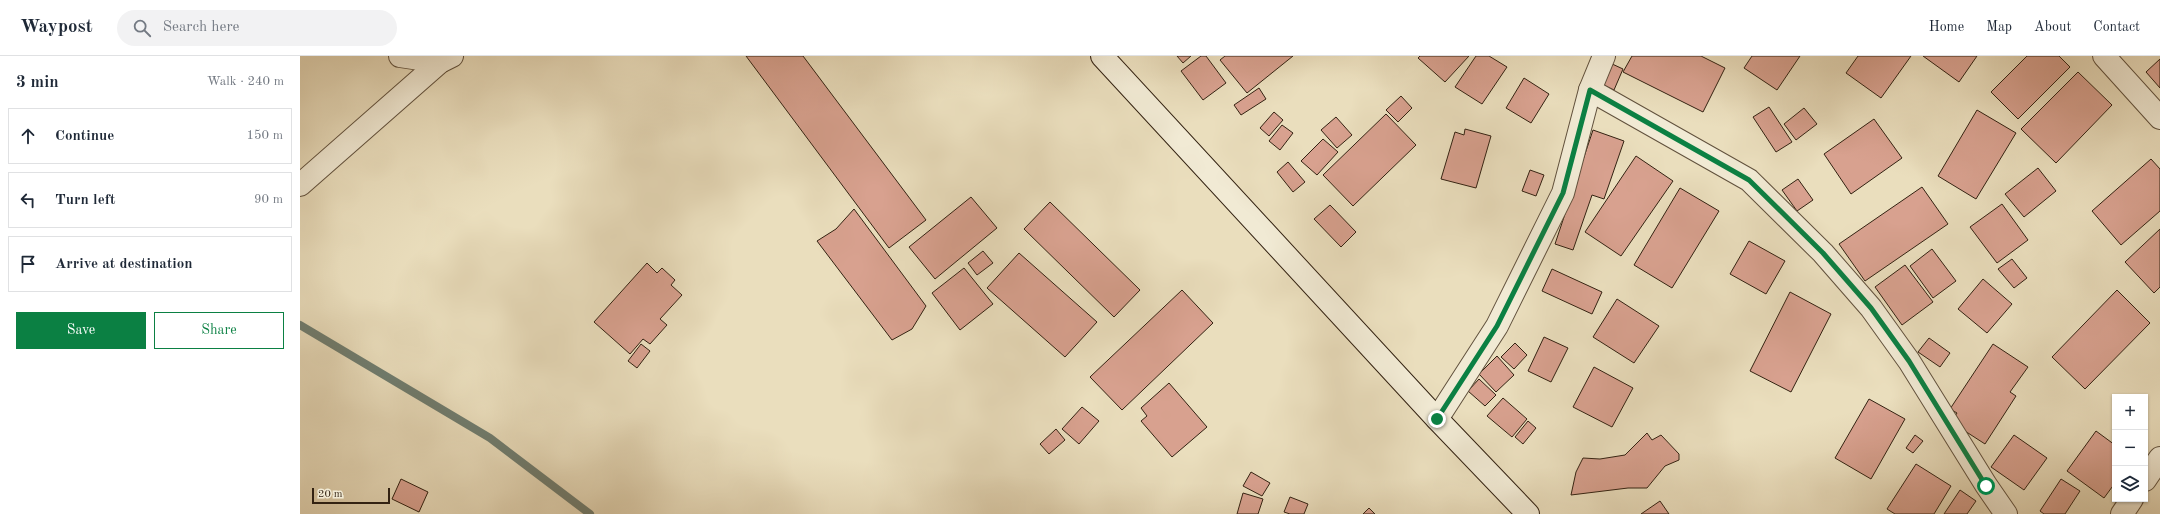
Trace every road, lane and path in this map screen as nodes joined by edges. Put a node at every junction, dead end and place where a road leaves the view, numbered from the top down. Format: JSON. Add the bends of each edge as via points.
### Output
{"nodes":[{"id":1,"x":400,"y":56,"type":"edge"},
{"id":2,"x":1102,"y":56,"type":"edge"},
{"id":3,"x":1604,"y":56,"type":"edge"},
{"id":4,"x":2104,"y":56,"type":"edge"},
{"id":5,"x":446,"y":59,"type":"edge"},
{"id":6,"x":1590,"y":90,"type":"junction"},
{"id":7,"x":2160,"y":118,"type":"edge"},
{"id":8,"x":300,"y":185,"type":"edge"},
{"id":9,"x":1437,"y":419,"type":"junction"},
{"id":10,"x":2159,"y":461,"type":"edge"},
{"id":11,"x":2148,"y":476,"type":"edge"},
{"id":12,"x":2130,"y":502,"type":"edge"},
{"id":13,"x":1528,"y":514,"type":"edge"},
{"id":14,"x":2006,"y":514,"type":"edge"},
{"id":15,"x":2122,"y":514,"type":"edge"}],
"edges":[{"from":1,"to":5,"type":"street"},
{"from":2,"to":9,"type":"street"},
{"from":3,"to":6,"type":"street"},
{"from":4,"to":7,"type":"street"},
{"from":5,"to":8,"type":"street"},
{"from":6,"to":9,"type":"street","via":[[1563,193],[1497,326]]},
{"from":6,"to":14,"type":"street","via":[[1749,180],[1823,253],[1871,308],[1905,355]]},
{"from":9,"to":13,"type":"street"},
{"from":10,"to":11,"type":"street"},
{"from":12,"to":15,"type":"street"}]}
